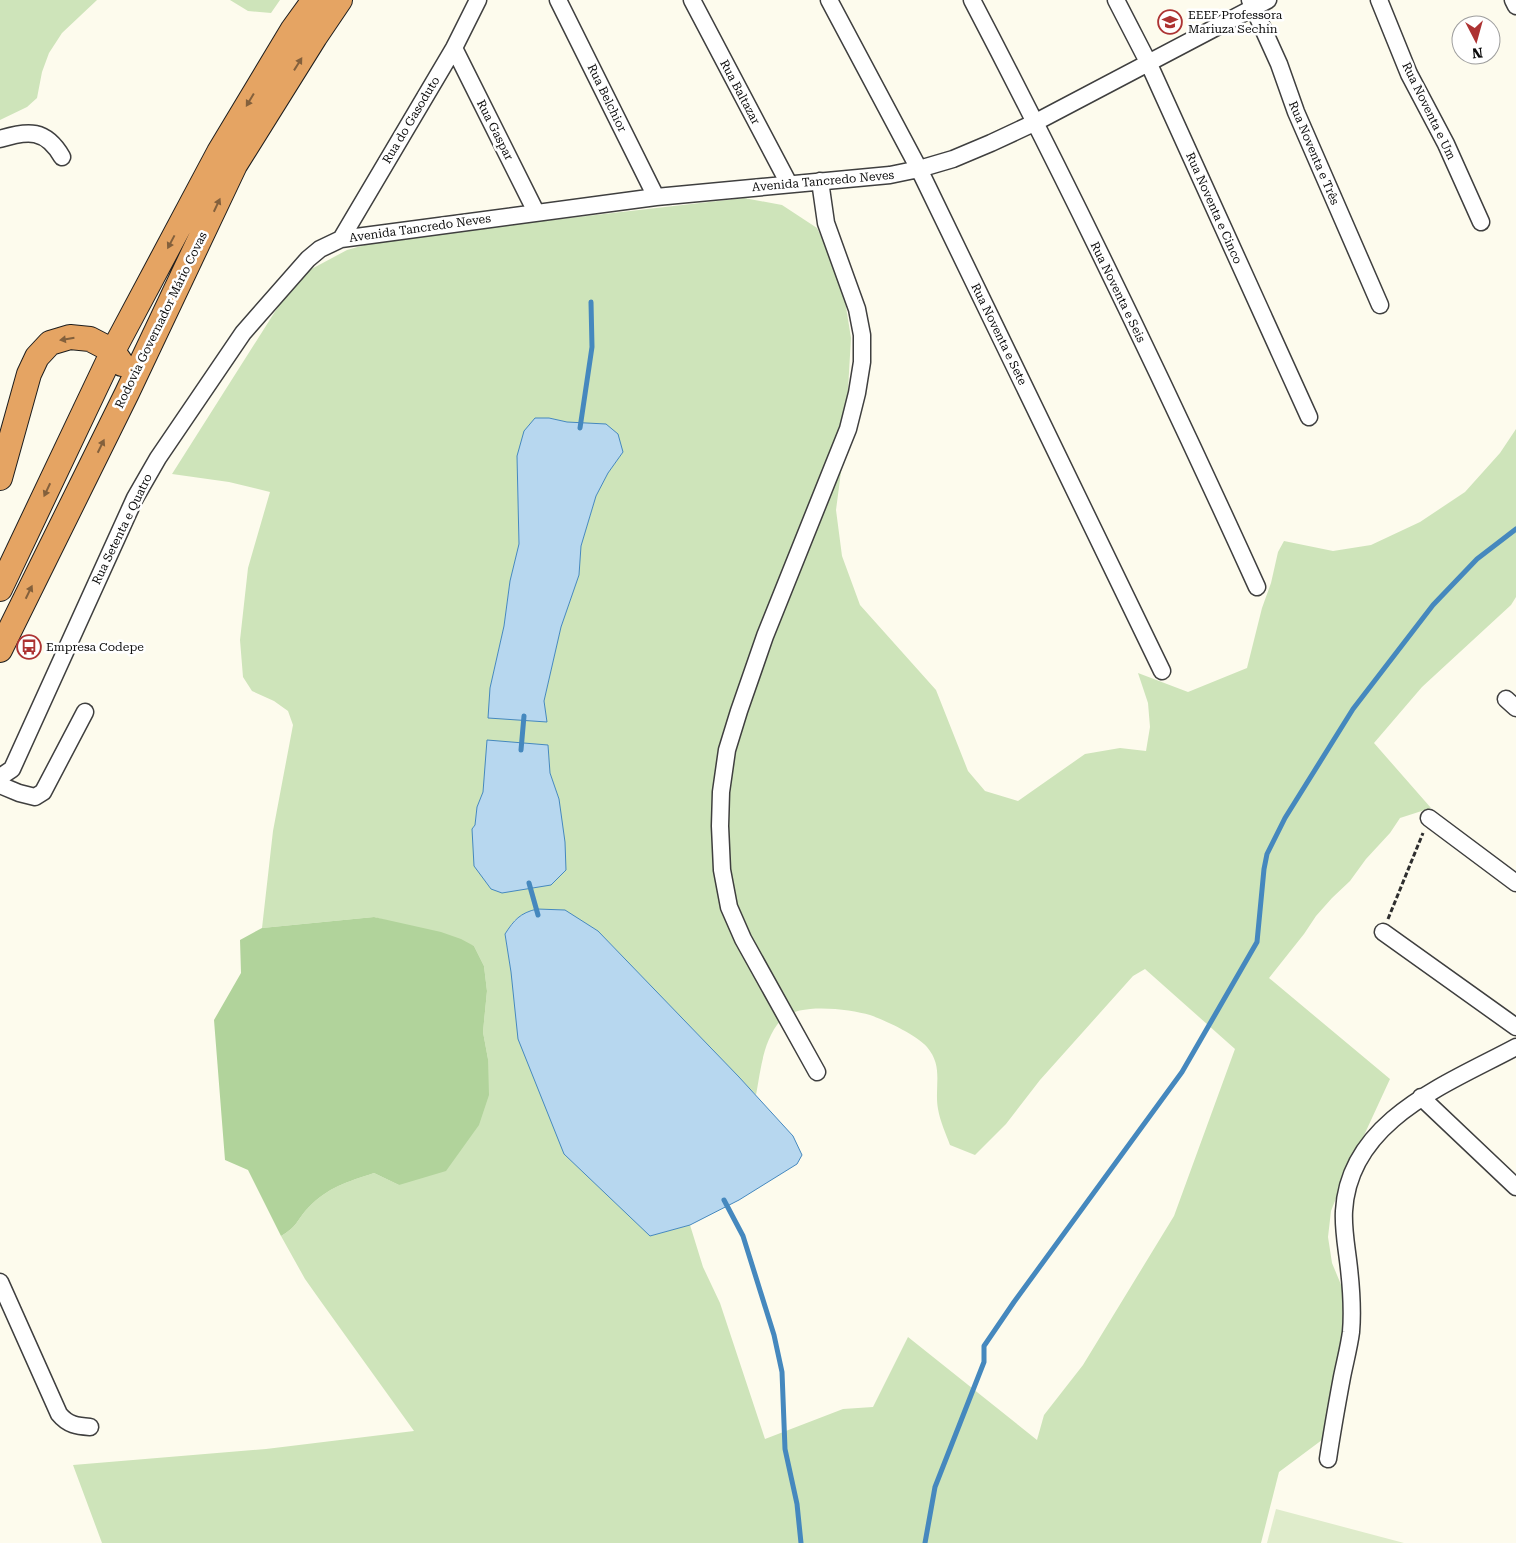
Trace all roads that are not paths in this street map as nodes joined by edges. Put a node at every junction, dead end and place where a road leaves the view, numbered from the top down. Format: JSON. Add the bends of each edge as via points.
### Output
{"nodes":[{"id":1,"x":314,"y":0,"type":"edge"},
{"id":2,"x":340,"y":0,"type":"edge"},
{"id":3,"x":478,"y":0,"type":"edge"},
{"id":4,"x":558,"y":0,"type":"edge"},
{"id":5,"x":692,"y":0,"type":"edge"},
{"id":6,"x":829,"y":0,"type":"edge"},
{"id":7,"x":972,"y":0,"type":"edge"},
{"id":8,"x":1116,"y":0,"type":"edge"},
{"id":9,"x":1379,"y":0,"type":"edge"},
{"id":10,"x":1513,"y":0,"type":"edge"},
{"id":11,"x":1257,"y":2,"type":"edge"},
{"id":12,"x":1516,"y":6,"type":"edge"},
{"id":13,"x":454,"y":48,"type":"junction"},
{"id":14,"x":1148,"y":62,"type":"junction"},
{"id":15,"x":1036,"y":122,"type":"junction"},
{"id":16,"x":0,"y":139,"type":"edge"},
{"id":17,"x":62,"y":157,"type":"dead end"},
{"id":18,"x":919,"y":169,"type":"junction"},
{"id":19,"x":820,"y":181,"type":"junction"},
{"id":20,"x":789,"y":184,"type":"junction"},
{"id":21,"x":656,"y":197,"type":"junction"},
{"id":22,"x":536,"y":212,"type":"junction"},
{"id":23,"x":1481,"y":222,"type":"dead end"},
{"id":24,"x":341,"y":239,"type":"junction"},
{"id":25,"x":1380,"y":305,"type":"dead end"},
{"id":26,"x":113,"y":351,"type":"junction"},
{"id":27,"x":127,"y":393,"type":"junction"},
{"id":28,"x":1309,"y":417,"type":"dead end"},
{"id":29,"x":0,"y":478,"type":"edge"},
{"id":30,"x":1257,"y":587,"type":"dead end"},
{"id":31,"x":0,"y":590,"type":"edge"},
{"id":32,"x":0,"y":650,"type":"edge"},
{"id":33,"x":1162,"y":671,"type":"dead end"},
{"id":34,"x":85,"y":712,"type":"dead end"},
{"id":35,"x":0,"y":777,"type":"edge"},
{"id":36,"x":0,"y":785,"type":"edge"},
{"id":37,"x":1429,"y":818,"type":"road end"},
{"id":38,"x":1516,"y":884,"type":"edge"},
{"id":39,"x":1383,"y":932,"type":"road end"},
{"id":40,"x":1516,"y":1027,"type":"edge"},
{"id":41,"x":1516,"y":1047,"type":"edge"},
{"id":42,"x":817,"y":1072,"type":"dead end"},
{"id":43,"x":1422,"y":1098,"type":"junction"},
{"id":44,"x":1516,"y":1187,"type":"edge"},
{"id":45,"x":0,"y":1282,"type":"edge"},
{"id":46,"x":90,"y":1427,"type":"dead end"},
{"id":47,"x":1328,"y":1460,"type":"dead end"}],
"edges":[{"from":1,"to":26,"type":"highway","name":"Rodovia Governador Mário Covas","one_way":true,"via":[[219,152]]},
{"from":27,"to":2,"type":"highway","name":"Rodovia Governador Mário Covas","one_way":true,"via":[[236,165]]},
{"from":3,"to":13,"type":"street","name":"Rua do Gasoduto"},
{"from":4,"to":21,"type":"street","name":"Rua Belchior"},
{"from":5,"to":20,"type":"street","name":"Rua Baltazar"},
{"from":6,"to":18,"type":"street","name":"Rua Noventa e Sete"},
{"from":7,"to":15,"type":"street","name":"Rua Noventa e Seis"},
{"from":8,"to":14,"type":"street","name":"Rua Noventa e Cinco"},
{"from":9,"to":23,"type":"street","name":"Rua Noventa e Um","via":[[1409,74],[1446,144]]},
{"from":10,"to":12,"type":"street"},
{"from":11,"to":14,"type":"street","name":"Avenida Tancredo Neves"},
{"from":11,"to":25,"type":"street","name":"Rua Noventa e Três","via":[[1296,112]]},
{"from":13,"to":22,"type":"street","name":"Rua Gaspar"},
{"from":13,"to":24,"type":"street","name":"Rua do Gasoduto"},
{"from":14,"to":15,"type":"street","name":"Avenida Tancredo Neves"},
{"from":14,"to":28,"type":"street","name":"Rua Noventa e Cinco"},
{"from":15,"to":18,"type":"street","name":"Avenida Tancredo Neves","via":[[953,159]]},
{"from":15,"to":30,"type":"street","name":"Rua Noventa e Seis"},
{"from":16,"to":17,"type":"street","via":[[22,133],[37,134],[48,139]]},
{"from":18,"to":19,"type":"street","name":"Avenida Tancredo Neves"},
{"from":18,"to":33,"type":"street","name":"Rua Noventa e Sete"},
{"from":19,"to":20,"type":"street","name":"Avenida Tancredo Neves"},
{"from":19,"to":42,"type":"street","via":[[826,223],[857,309],[862,335],[862,362],[848,429],[751,673],[736,719],[727,750],[720,826],[722,870],[729,907],[743,939]]},
{"from":20,"to":21,"type":"street","name":"Avenida Tancredo Neves"},
{"from":21,"to":22,"type":"street","name":"Avenida Tancredo Neves"},
{"from":22,"to":24,"type":"street","name":"Avenida Tancredo Neves"},
{"from":24,"to":35,"type":"street","name":"Rua Setenta e Quatro","via":[[308,259],[243,333],[158,458],[135,498],[12,769]]},
{"from":26,"to":27,"type":"highway","via":[[122,365]]},
{"from":26,"to":29,"type":"highway","one_way":true,"via":[[90,339],[70,338],[50,343],[37,357],[29,374]]},
{"from":26,"to":31,"type":"highway","name":"Rodovia Governador Mário Covas","one_way":true},
{"from":32,"to":27,"type":"highway","name":"Rodovia Governador Mário Covas","one_way":true},
{"from":34,"to":36,"type":"street","via":[[43,792],[35,797]]},
{"from":37,"to":38,"type":"street"},
{"from":39,"to":40,"type":"street"},
{"from":41,"to":43,"type":"street"},
{"from":43,"to":44,"type":"street"},
{"from":43,"to":47,"type":"street","via":[[1389,1122],[1362,1152],[1347,1189],[1344,1211],[1351,1333]]},
{"from":45,"to":46,"type":"street","via":[[59,1414],[69,1424]]}]}
